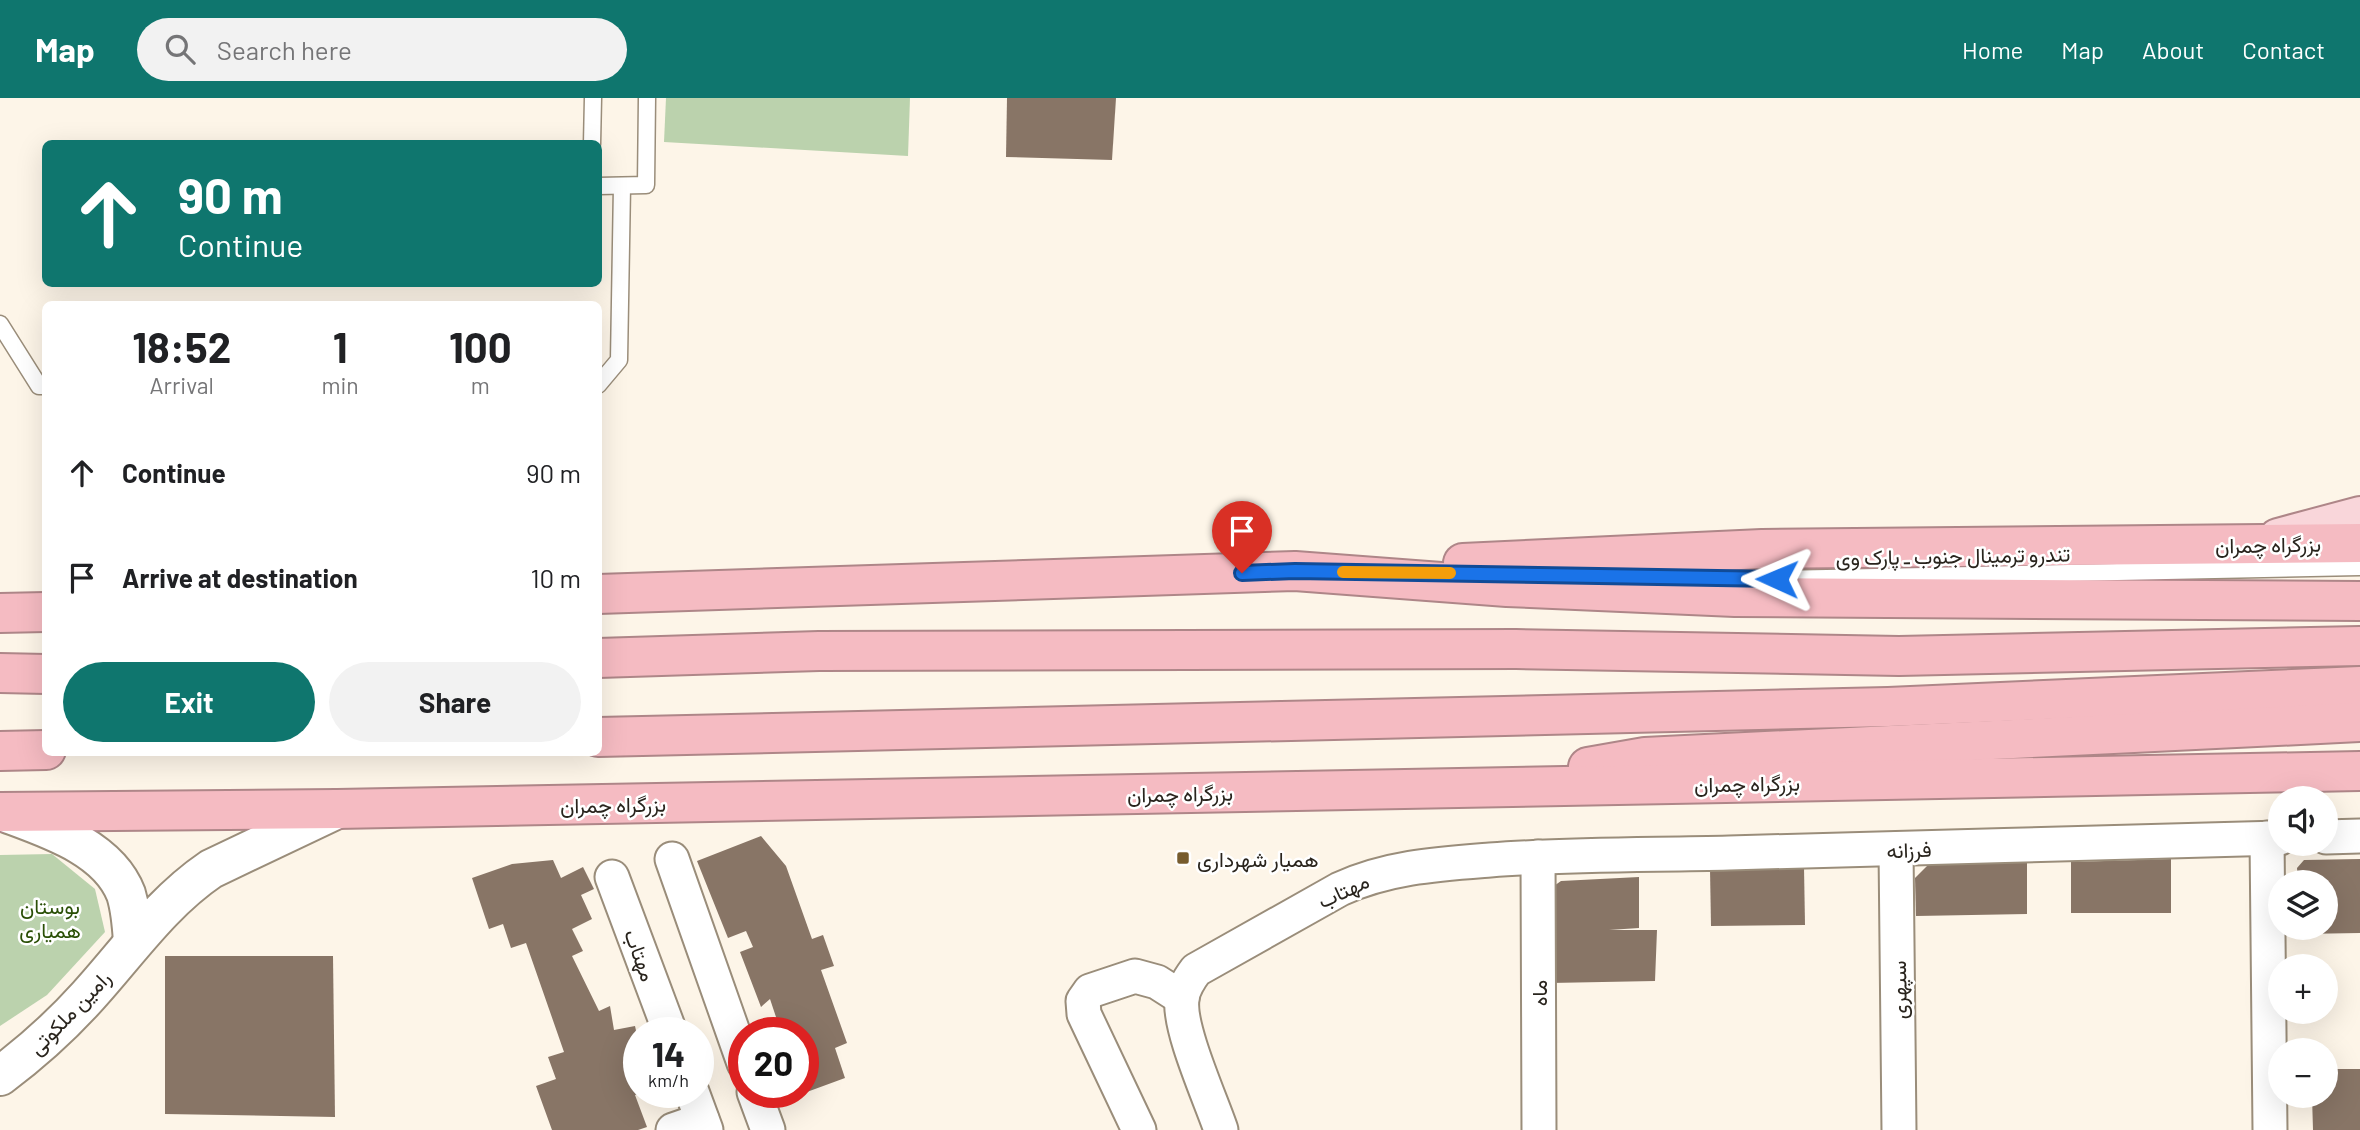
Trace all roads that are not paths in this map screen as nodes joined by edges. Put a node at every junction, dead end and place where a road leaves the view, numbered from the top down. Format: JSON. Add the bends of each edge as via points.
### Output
{"nodes":[{"id":1,"x":593,"y":98,"type":"edge"},
{"id":2,"x":648,"y":98,"type":"edge"},
{"id":3,"x":592,"y":140,"type":"edge"},
{"id":4,"x":622,"y":186,"type":"junction"},
{"id":5,"x":602,"y":187,"type":"edge"},
{"id":6,"x":0,"y":324,"type":"edge"},
{"id":7,"x":602,"y":379,"type":"edge"},
{"id":8,"x":42,"y":386,"type":"edge"},
{"id":9,"x":2360,"y":516,"type":"edge"},
{"id":10,"x":2360,"y":543,"type":"edge"},
{"id":11,"x":2254,"y":544,"type":"junction"},
{"id":12,"x":2360,"y":567,"type":"edge"},
{"id":13,"x":1295,"y":571,"type":"junction"},
{"id":14,"x":1626,"y":576,"type":"dead end"},
{"id":15,"x":1763,"y":578,"type":"dead end"},
{"id":16,"x":602,"y":594,"type":"edge"},
{"id":17,"x":2360,"y":601,"type":"edge"},
{"id":18,"x":42,"y":612,"type":"edge"},
{"id":19,"x":0,"y":613,"type":"edge"},
{"id":20,"x":2360,"y":646,"type":"edge"},
{"id":21,"x":602,"y":659,"type":"edge"},
{"id":22,"x":0,"y":673,"type":"edge"},
{"id":23,"x":42,"y":674,"type":"edge"},
{"id":24,"x":2360,"y":686,"type":"edge"},
{"id":25,"x":2360,"y":722,"type":"edge"},
{"id":26,"x":602,"y":737,"type":"edge"},
{"id":27,"x":42,"y":750,"type":"edge"},
{"id":28,"x":0,"y":751,"type":"edge"},
{"id":29,"x":2360,"y":771,"type":"edge"},
{"id":30,"x":1473,"y":788,"type":"junction"},
{"id":31,"x":337,"y":809,"type":"junction"},
{"id":32,"x":2,"y":812,"type":"edge"},
{"id":33,"x":2360,"y":836,"type":"edge"},
{"id":34,"x":2338,"y":837,"type":"edge"},
{"id":35,"x":2268,"y":838,"type":"edge"},
{"id":36,"x":1896,"y":849,"type":"junction"},
{"id":37,"x":2274,"y":856,"type":"edge"},
{"id":38,"x":1538,"y":857,"type":"junction"},
{"id":39,"x":672,"y":859,"type":"dead end"},
{"id":40,"x":612,"y":877,"type":"dead end"},
{"id":41,"x":133,"y":942,"type":"junction"},
{"id":42,"x":1182,"y":998,"type":"junction"},
{"id":43,"x":664,"y":1017,"type":"edge"},
{"id":44,"x":728,"y":1018,"type":"edge"},
{"id":45,"x":0,"y":1076,"type":"edge"},
{"id":46,"x":760,"y":1108,"type":"edge"},
{"id":47,"x":768,"y":1130,"type":"edge"},
{"id":48,"x":1139,"y":1130,"type":"edge"},
{"id":49,"x":1222,"y":1130,"type":"edge"},
{"id":50,"x":1539,"y":1130,"type":"edge"},
{"id":51,"x":1899,"y":1130,"type":"edge"},
{"id":52,"x":2270,"y":1130,"type":"edge"}],
"edges":[{"from":1,"to":3,"type":"lane"},
{"from":2,"to":4,"type":"lane","via":[[646,185]]},
{"from":4,"to":5,"type":"lane"},
{"from":4,"to":7,"type":"lane","via":[[619,360]]},
{"from":6,"to":8,"type":"lane"},
{"from":9,"to":11,"type":"main road"},
{"from":10,"to":11,"type":"highway","name":"بزرگراه چمران"},
{"from":11,"to":13,"type":"highway","name":"بزرگراه چمران","via":[[1762,549]]},
{"from":12,"to":15,"type":"lane","name":"تندرو ترمینال جنوب ـ پارک وی"},
{"from":13,"to":14,"type":"lane"},
{"from":13,"to":16,"type":"highway"},
{"from":13,"to":17,"type":"highway","via":[[1735,597]]},
{"from":18,"to":19,"type":"highway"},
{"from":20,"to":21,"type":"highway","via":[[1899,656],[1516,649],[875,650]]},
{"from":22,"to":23,"type":"highway"},
{"from":24,"to":26,"type":"highway","via":[[1888,707]]},
{"from":25,"to":30,"type":"highway","via":[[1645,757]]},
{"from":27,"to":28,"type":"highway"},
{"from":29,"to":30,"type":"highway","name":"بزرگراه چمران"},
{"from":30,"to":31,"type":"highway","name":"بزرگراه چمران"},
{"from":31,"to":32,"type":"highway","name":"بزرگراه چمران"},
{"from":31,"to":41,"type":"street","name":"رامین ملکوتی","via":[[211,869],[175,897]]},
{"from":32,"to":41,"type":"street","via":[[65,835],[115,874],[131,914]]},
{"from":33,"to":34,"type":"street"},
{"from":35,"to":36,"type":"street","name":"فرزانه"},
{"from":36,"to":38,"type":"street","name":"فرزانه"},
{"from":36,"to":51,"type":"street","name":"سپهری"},
{"from":37,"to":52,"type":"street"},
{"from":38,"to":42,"type":"street","name":"مهتاب","via":[[1433,865],[1365,878],[1196,970]]},
{"from":38,"to":50,"type":"street","name":"ماه"},
{"from":39,"to":44,"type":"street"},
{"from":40,"to":43,"type":"street","name":"مهتاب"},
{"from":41,"to":45,"type":"street","name":"رامین ملکوتی","via":[[60,1026]]},
{"from":42,"to":48,"type":"street","via":[[1157,982],[1135,976],[1090,991],[1083,1001],[1084,1014]]},
{"from":42,"to":49,"type":"street","via":[[1183,1023]]},
{"from":46,"to":47,"type":"street"}]}
